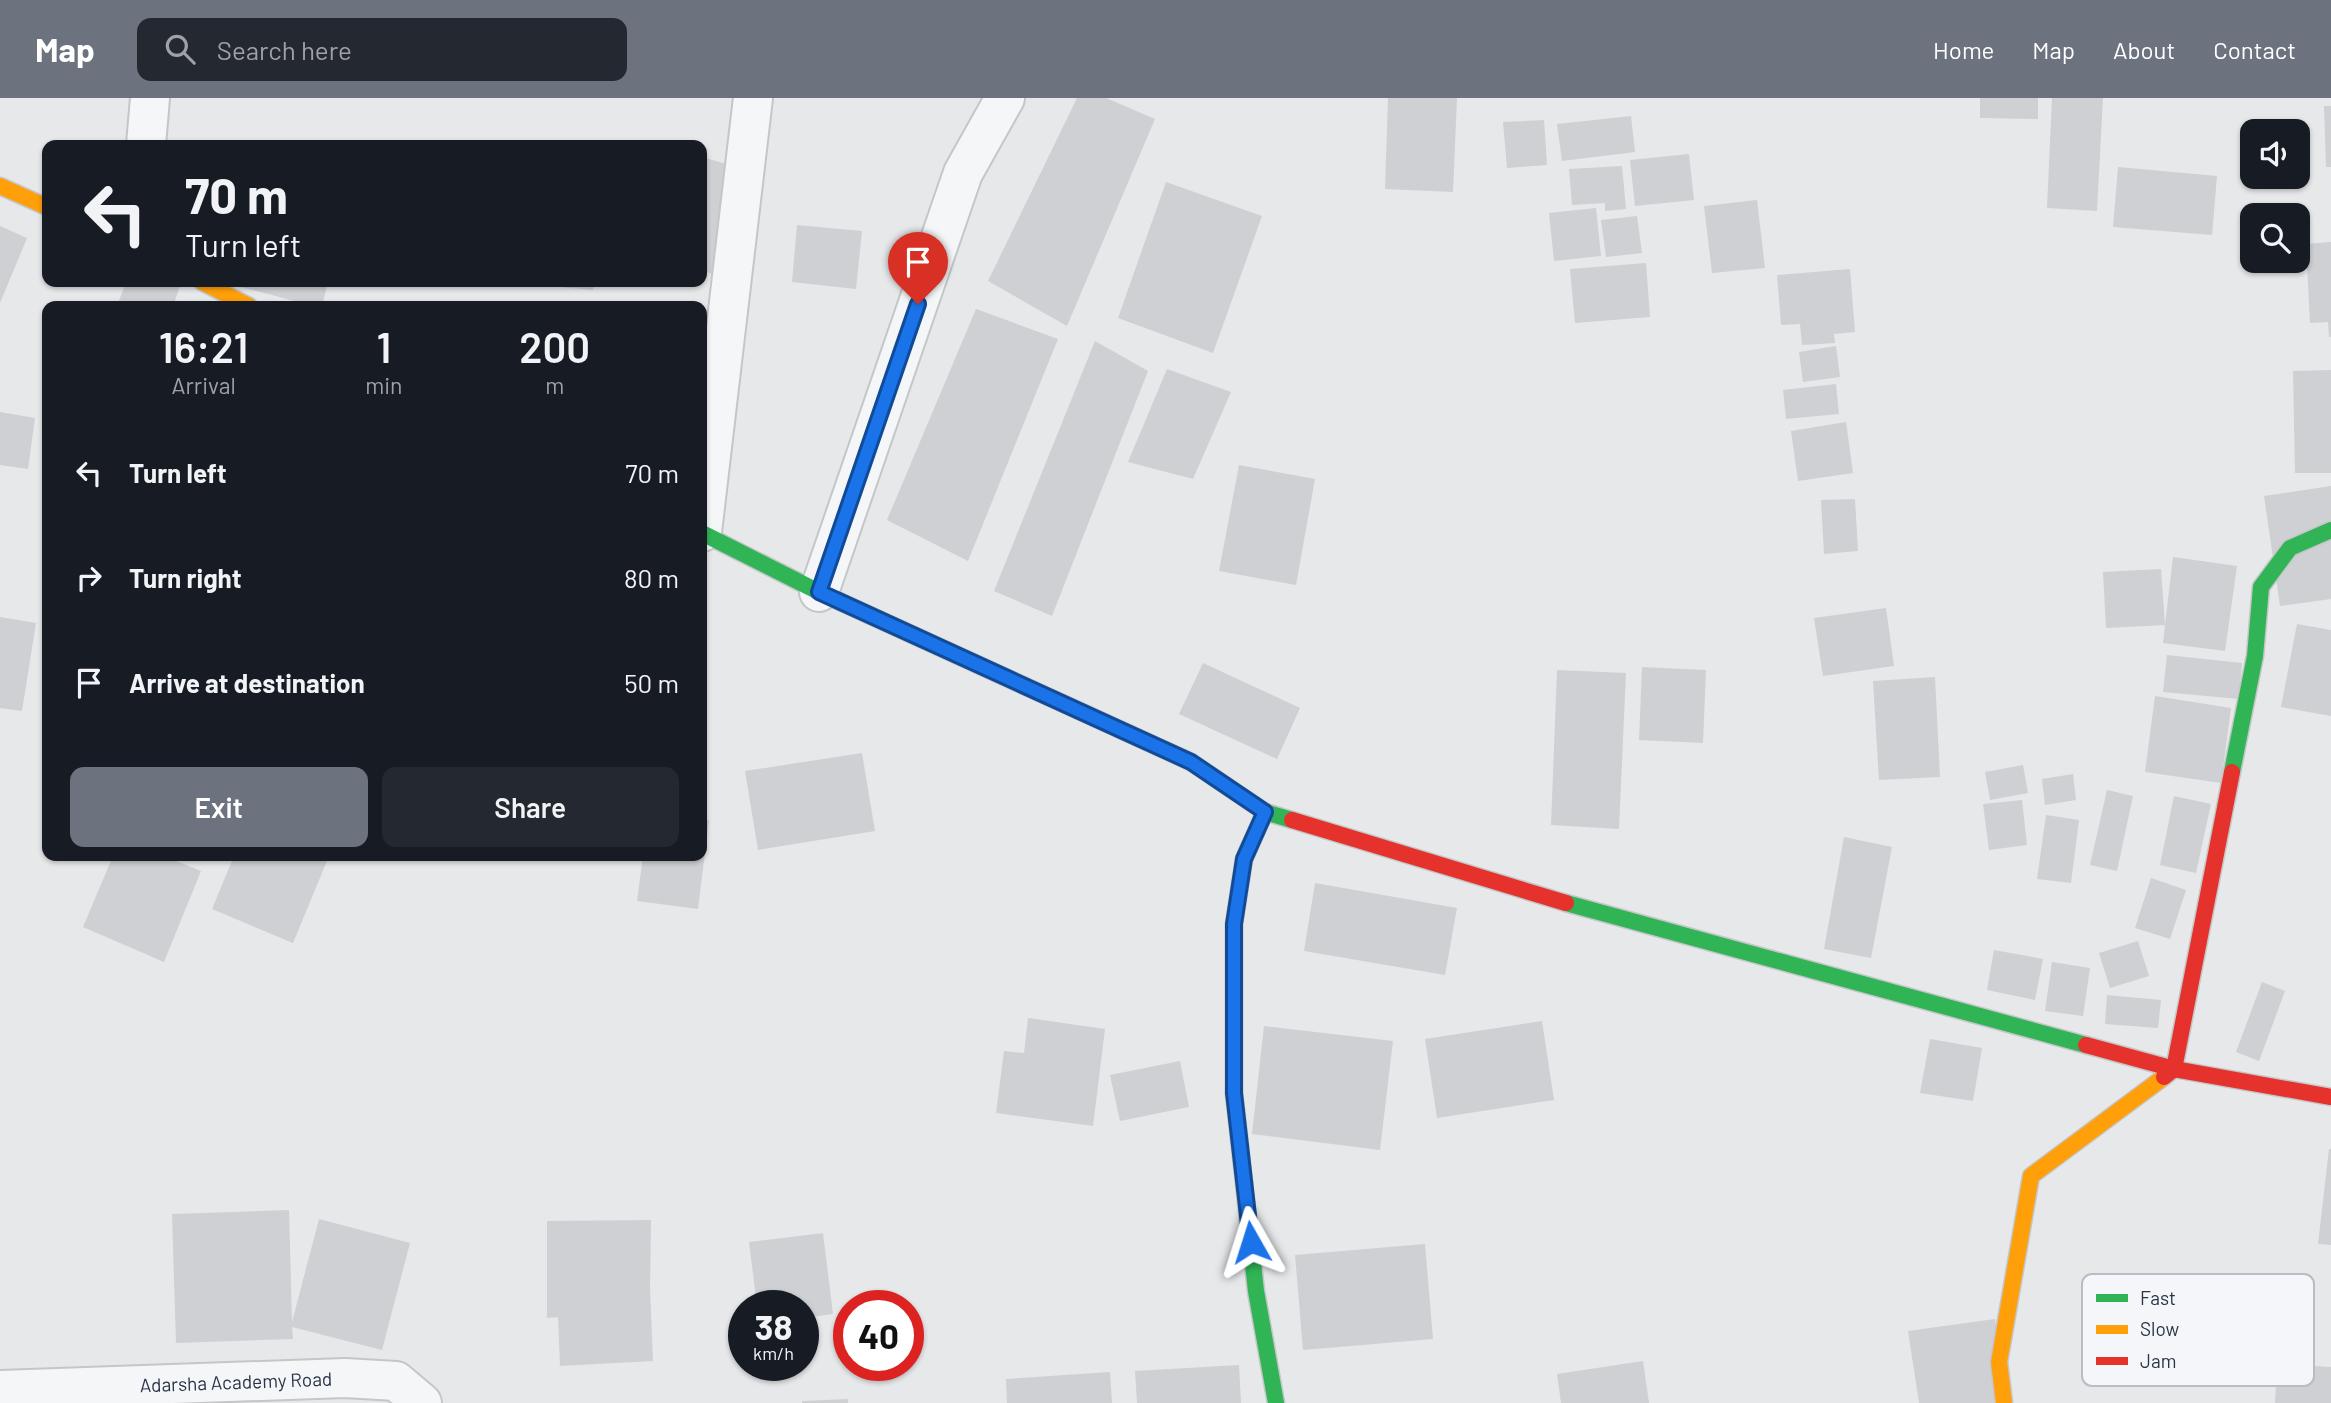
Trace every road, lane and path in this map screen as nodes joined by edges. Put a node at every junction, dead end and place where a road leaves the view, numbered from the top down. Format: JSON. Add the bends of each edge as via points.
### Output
{"nodes":[{"id":1,"x":150,"y":98,"type":"edge"},
{"id":2,"x":753,"y":98,"type":"edge"},
{"id":3,"x":1005,"y":98,"type":"edge"},
{"id":4,"x":146,"y":140,"type":"edge"},
{"id":5,"x":0,"y":186,"type":"edge"},
{"id":6,"x":42,"y":206,"type":"edge"},
{"id":7,"x":212,"y":287,"type":"edge"},
{"id":8,"x":239,"y":301,"type":"edge"},
{"id":9,"x":707,"y":490,"type":"edge"},
{"id":10,"x":2331,"y":530,"type":"edge"},
{"id":11,"x":707,"y":536,"type":"edge"},
{"id":12,"x":819,"y":592,"type":"junction"},
{"id":13,"x":1265,"y":812,"type":"junction"},
{"id":14,"x":2174,"y":1069,"type":"junction"},
{"id":15,"x":2331,"y":1097,"type":"edge"},
{"id":16,"x":0,"y":1390,"type":"edge"},
{"id":17,"x":422,"y":1403,"type":"edge"},
{"id":18,"x":1276,"y":1403,"type":"edge"},
{"id":19,"x":2004,"y":1403,"type":"edge"}],
"edges":[{"from":1,"to":4,"type":"street"},
{"from":2,"to":9,"type":"street"},
{"from":3,"to":12,"type":"street","via":[[963,173]]},
{"from":5,"to":6,"type":"street"},
{"from":7,"to":8,"type":"street"},
{"from":10,"to":14,"type":"street","via":[[2290,548],[2261,587],[2255,656]]},
{"from":11,"to":12,"type":"street"},
{"from":12,"to":13,"type":"street","via":[[1191,762]]},
{"from":13,"to":14,"type":"street","via":[[1544,897]]},
{"from":13,"to":18,"type":"street","via":[[1244,859],[1234,924],[1234,1093],[1256,1292]]},
{"from":14,"to":15,"type":"street"},
{"from":14,"to":19,"type":"street","via":[[2031,1177],[1999,1362]]},
{"from":16,"to":17,"type":"street","name":"Adarsha Academy Road","via":[[345,1378],[396,1381]]}]}
